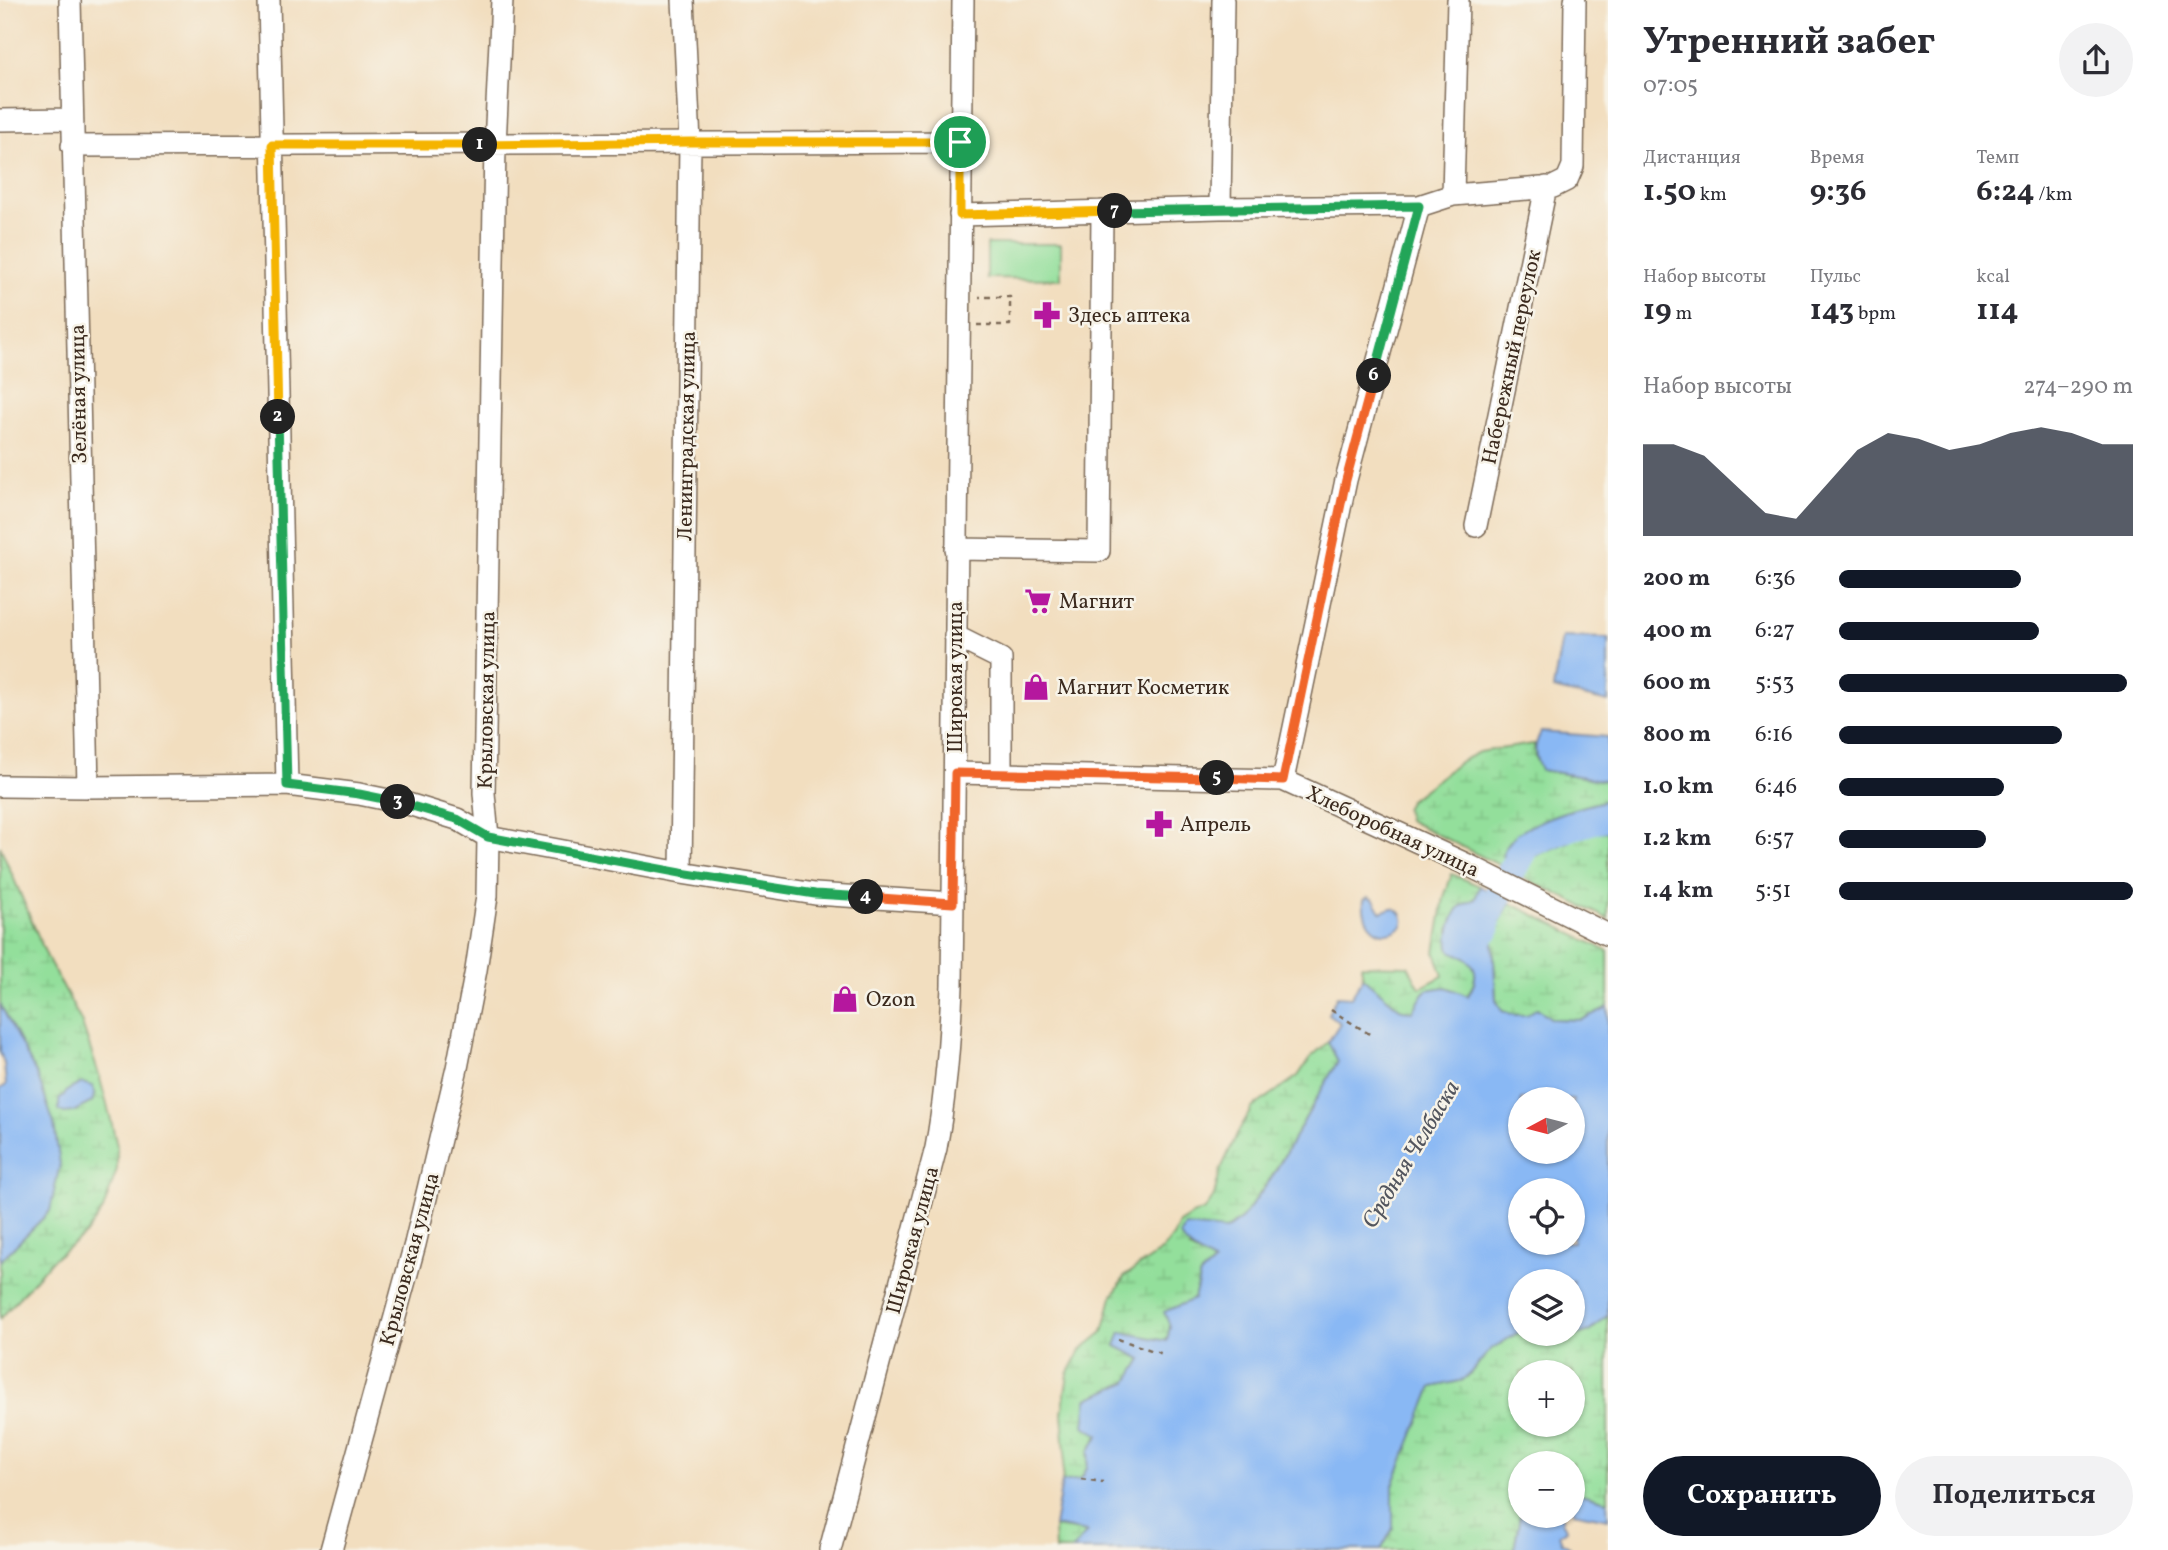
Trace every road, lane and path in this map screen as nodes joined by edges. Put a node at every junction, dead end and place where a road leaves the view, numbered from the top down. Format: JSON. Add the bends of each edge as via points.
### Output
{"nodes":[{"id":1,"x":70,"y":0,"type":"edge"},
{"id":2,"x":269,"y":0,"type":"edge"},
{"id":3,"x":502,"y":0,"type":"edge"},
{"id":4,"x":683,"y":0,"type":"edge"},
{"id":5,"x":963,"y":0,"type":"edge"},
{"id":6,"x":1223,"y":0,"type":"edge"},
{"id":7,"x":1458,"y":0,"type":"edge"},
{"id":8,"x":1575,"y":0,"type":"edge"},
{"id":9,"x":0,"y":120,"type":"edge"},
{"id":10,"x":71,"y":120,"type":"junction"},
{"id":11,"x":690,"y":142,"type":"junction"},
{"id":12,"x":960,"y":142,"type":"junction"},
{"id":13,"x":272,"y":145,"type":"junction"},
{"id":14,"x":495,"y":145,"type":"junction"},
{"id":15,"x":72,"y":146,"type":"junction"},
{"id":16,"x":1546,"y":187,"type":"junction"},
{"id":17,"x":1453,"y":195,"type":"junction"},
{"id":18,"x":1419,"y":206,"type":"junction"},
{"id":19,"x":1220,"y":208,"type":"junction"},
{"id":20,"x":1102,"y":211,"type":"junction"},
{"id":21,"x":960,"y":215,"type":"junction"},
{"id":22,"x":958,"y":297,"type":"junction"},
{"id":23,"x":958,"y":325,"type":"junction"},
{"id":24,"x":1476,"y":526,"type":"dead end"},
{"id":25,"x":956,"y":549,"type":"junction"},
{"id":26,"x":955,"y":636,"type":"junction"},
{"id":27,"x":955,"y":773,"type":"junction"},
{"id":28,"x":1000,"y":773,"type":"junction"},
{"id":29,"x":1283,"y":780,"type":"junction"},
{"id":30,"x":287,"y":785,"type":"junction"},
{"id":31,"x":0,"y":786,"type":"edge"},
{"id":32,"x":88,"y":787,"type":"junction"},
{"id":33,"x":488,"y":837,"type":"junction"},
{"id":34,"x":681,"y":873,"type":"junction"},
{"id":35,"x":953,"y":903,"type":"junction"},
{"id":36,"x":1608,"y":935,"type":"edge"},
{"id":37,"x":1331,"y":1010,"type":"dead end"},
{"id":38,"x":1371,"y":1035,"type":"dead end"},
{"id":39,"x":1118,"y":1339,"type":"dead end"},
{"id":40,"x":1163,"y":1354,"type":"dead end"},
{"id":41,"x":1081,"y":1479,"type":"dead end"},
{"id":42,"x":1103,"y":1482,"type":"dead end"},
{"id":43,"x":331,"y":1550,"type":"edge"},
{"id":44,"x":830,"y":1550,"type":"edge"}],
"edges":[{"from":1,"to":10,"type":"street","name":"Зелёная улица"},
{"from":2,"to":13,"type":"street"},
{"from":3,"to":14,"type":"street","name":"Крыловская улица"},
{"from":4,"to":11,"type":"street","name":"Ленинградская улица"},
{"from":5,"to":12,"type":"street","name":"Широкая улица"},
{"from":6,"to":19,"type":"street"},
{"from":7,"to":17,"type":"street"},
{"from":8,"to":16,"type":"street","via":[[1573,166],[1567,180]]},
{"from":9,"to":10,"type":"street"},
{"from":10,"to":15,"type":"street","name":"Зелёная улица"},
{"from":11,"to":12,"type":"street"},
{"from":11,"to":14,"type":"street"},
{"from":11,"to":34,"type":"street","name":"Ленинградская улица"},
{"from":12,"to":21,"type":"street","name":"Широкая улица"},
{"from":13,"to":14,"type":"street"},
{"from":13,"to":15,"type":"street"},
{"from":13,"to":30,"type":"street"},
{"from":14,"to":33,"type":"street","name":"Крыловская улица","via":[[484,793]]},
{"from":15,"to":32,"type":"street","name":"Зелёная улица"},
{"from":16,"to":17,"type":"street"},
{"from":16,"to":24,"type":"street","name":"Набережный переулок"},
{"from":17,"to":18,"type":"street"},
{"from":18,"to":19,"type":"street"},
{"from":18,"to":29,"type":"street","via":[[1346,480]]},
{"from":19,"to":20,"type":"street"},
{"from":20,"to":21,"type":"street"},
{"from":20,"to":25,"type":"street","via":[[1099,551]]},
{"from":21,"to":22,"type":"street","name":"Широкая улица"},
{"from":22,"to":23,"type":"street","name":"Широкая улица"},
{"from":22,"to":23,"type":"path","via":[[1010,297],[1010,325]]},
{"from":23,"to":25,"type":"street","name":"Широкая улица"},
{"from":25,"to":26,"type":"street","name":"Широкая улица"},
{"from":26,"to":27,"type":"street","name":"Широкая улица"},
{"from":26,"to":28,"type":"street","via":[[1001,659]]},
{"from":27,"to":28,"type":"street","name":"Хлеборобная улица"},
{"from":27,"to":35,"type":"street","name":"Широкая улица"},
{"from":28,"to":29,"type":"street","name":"Хлеборобная улица"},
{"from":29,"to":36,"type":"street","name":"Хлеборобная улица"},
{"from":30,"to":32,"type":"street"},
{"from":30,"to":33,"type":"street","via":[[408,804],[457,819]]},
{"from":31,"to":32,"type":"street"},
{"from":33,"to":34,"type":"street"},
{"from":33,"to":43,"type":"street","name":"Крыловская улица","via":[[487,896],[457,1068],[415,1244]]},
{"from":34,"to":35,"type":"street","via":[[815,894]]},
{"from":35,"to":44,"type":"street","name":"Широкая улица","via":[[949,1057],[936,1148]]},
{"from":37,"to":38,"type":"path"},
{"from":39,"to":40,"type":"path"},
{"from":41,"to":42,"type":"path"}]}
